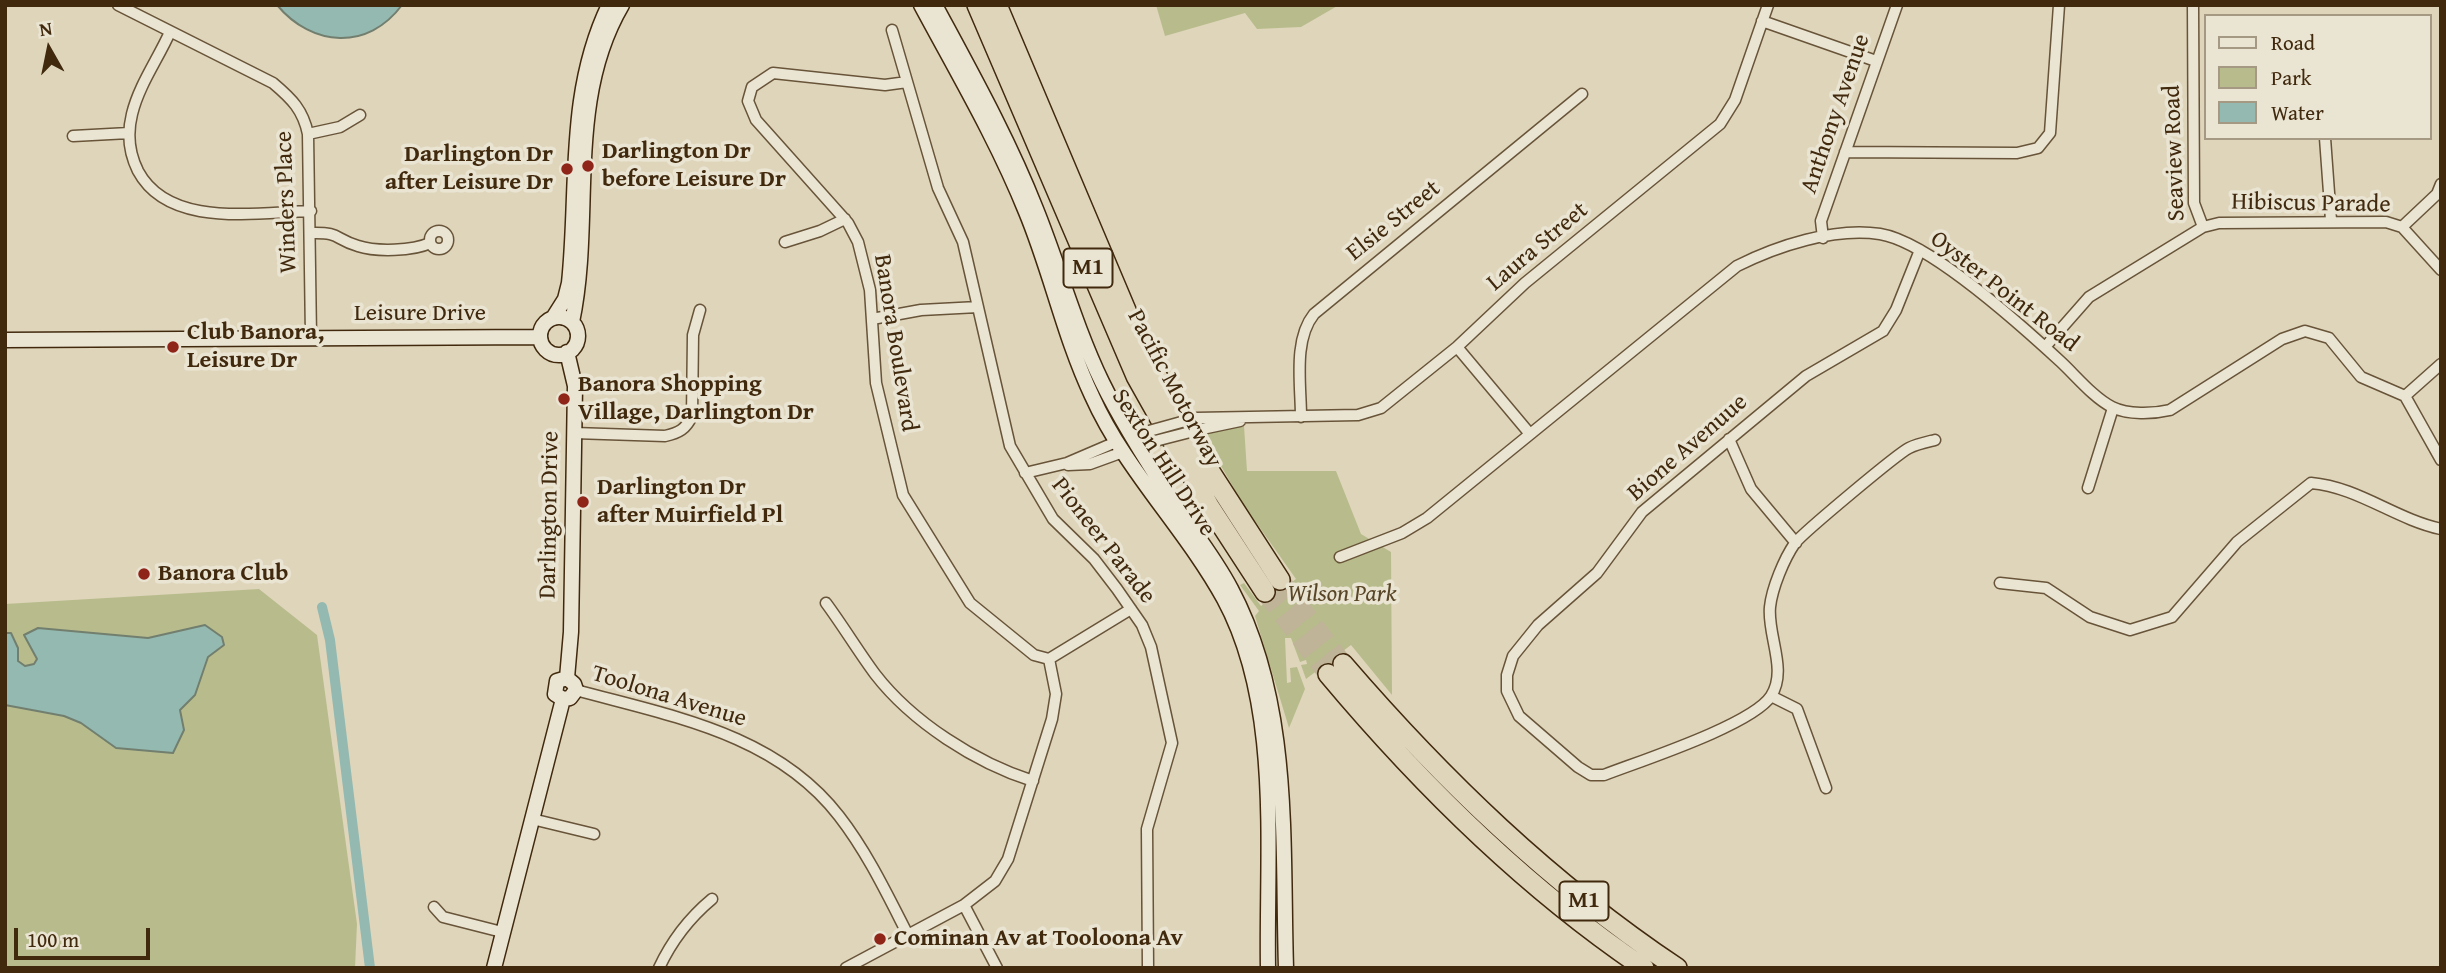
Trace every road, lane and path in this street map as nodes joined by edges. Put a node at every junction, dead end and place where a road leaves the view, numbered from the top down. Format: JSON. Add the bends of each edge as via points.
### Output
{"nodes":[{"id":1,"x":118,"y":5,"type":"edge"},
{"id":2,"x":609,"y":5,"type":"edge"},
{"id":3,"x":622,"y":5,"type":"edge"},
{"id":4,"x":921,"y":5,"type":"edge"},
{"id":5,"x":934,"y":5,"type":"edge"},
{"id":6,"x":962,"y":5,"type":"edge"},
{"id":7,"x":976,"y":5,"type":"edge"},
{"id":8,"x":997,"y":5,"type":"edge"},
{"id":9,"x":1010,"y":5,"type":"edge"},
{"id":10,"x":1768,"y":5,"type":"edge"},
{"id":11,"x":1897,"y":5,"type":"edge"},
{"id":12,"x":2059,"y":5,"type":"edge"},
{"id":13,"x":2193,"y":5,"type":"edge"},
{"id":14,"x":1762,"y":21,"type":"junction"},
{"id":15,"x":892,"y":30,"type":"dead end"},
{"id":16,"x":170,"y":32,"type":"junction"},
{"id":17,"x":1876,"y":61,"type":"junction"},
{"id":18,"x":907,"y":82,"type":"junction"},
{"id":19,"x":1010,"y":90,"type":"junction"},
{"id":20,"x":1582,"y":94,"type":"dead end"},
{"id":21,"x":360,"y":114,"type":"dead end"},
{"id":22,"x":129,"y":133,"type":"junction"},
{"id":23,"x":309,"y":134,"type":"junction"},
{"id":24,"x":73,"y":136,"type":"dead end"},
{"id":25,"x":2325,"y":140,"type":"edge"},
{"id":26,"x":1844,"y":152,"type":"junction"},
{"id":27,"x":1068,"y":178,"type":"junction"},
{"id":28,"x":2441,"y":184,"type":"edge"},
{"id":29,"x":311,"y":211,"type":"junction"},
{"id":30,"x":845,"y":219,"type":"junction"},
{"id":31,"x":2331,"y":220,"type":"junction"},
{"id":32,"x":2203,"y":227,"type":"junction"},
{"id":33,"x":2402,"y":227,"type":"junction"},
{"id":34,"x":311,"y":233,"type":"junction"},
{"id":35,"x":1823,"y":238,"type":"junction"},
{"id":36,"x":785,"y":242,"type":"dead end"},
{"id":37,"x":430,"y":243,"type":"dead end"},
{"id":38,"x":1920,"y":250,"type":"junction"},
{"id":39,"x":2441,"y":270,"type":"edge"},
{"id":40,"x":978,"y":306,"type":"junction"},
{"id":41,"x":700,"y":310,"type":"dead end"},
{"id":42,"x":553,"y":318,"type":"junction"},
{"id":43,"x":872,"y":319,"type":"junction"},
{"id":44,"x":572,"y":322,"type":"junction"},
{"id":45,"x":312,"y":337,"type":"junction"},
{"id":46,"x":540,"y":337,"type":"junction"},
{"id":47,"x":5,"y":340,"type":"edge"},
{"id":48,"x":1457,"y":347,"type":"junction"},
{"id":49,"x":2045,"y":347,"type":"junction"},
{"id":50,"x":567,"y":352,"type":"junction"},
{"id":51,"x":2441,"y":364,"type":"edge"},
{"id":52,"x":2405,"y":396,"type":"junction"},
{"id":53,"x":2113,"y":408,"type":"junction"},
{"id":54,"x":1301,"y":417,"type":"junction"},
{"id":55,"x":573,"y":433,"type":"junction"},
{"id":56,"x":1530,"y":434,"type":"junction"},
{"id":57,"x":1729,"y":439,"type":"junction"},
{"id":58,"x":1935,"y":440,"type":"dead end"},
{"id":59,"x":1135,"y":442,"type":"junction"},
{"id":60,"x":1119,"y":447,"type":"junction"},
{"id":61,"x":2441,"y":460,"type":"edge"},
{"id":62,"x":1025,"y":472,"type":"junction"},
{"id":63,"x":2088,"y":488,"type":"dead end"},
{"id":64,"x":2441,"y":529,"type":"edge"},
{"id":65,"x":1796,"y":543,"type":"junction"},
{"id":66,"x":1340,"y":557,"type":"dead end"},
{"id":67,"x":2000,"y":583,"type":"dead end"},
{"id":68,"x":826,"y":603,"type":"dead end"},
{"id":69,"x":1131,"y":609,"type":"junction"},
{"id":70,"x":1049,"y":659,"type":"junction"},
{"id":71,"x":1336,"y":669,"type":"tunnel mouth"},
{"id":72,"x":566,"y":678,"type":"junction"},
{"id":73,"x":576,"y":690,"type":"junction"},
{"id":74,"x":1771,"y":696,"type":"junction"},
{"id":75,"x":563,"y":699,"type":"junction"},
{"id":76,"x":1033,"y":781,"type":"junction"},
{"id":77,"x":1825,"y":788,"type":"dead end"},
{"id":78,"x":532,"y":819,"type":"junction"},
{"id":79,"x":594,"y":834,"type":"dead end"},
{"id":80,"x":1490,"y":834,"type":"junction"},
{"id":81,"x":712,"y":899,"type":"dead end"},
{"id":82,"x":964,"y":905,"type":"junction"},
{"id":83,"x":434,"y":907,"type":"dead end"},
{"id":84,"x":502,"y":932,"type":"junction"},
{"id":85,"x":908,"y":934,"type":"junction"},
{"id":86,"x":494,"y":968,"type":"edge"},
{"id":87,"x":659,"y":968,"type":"edge"},
{"id":88,"x":846,"y":968,"type":"edge"},
{"id":89,"x":997,"y":968,"type":"edge"},
{"id":90,"x":1147,"y":968,"type":"edge"},
{"id":91,"x":1268,"y":968,"type":"edge"},
{"id":92,"x":1286,"y":968,"type":"edge"},
{"id":93,"x":1644,"y":968,"type":"edge"},
{"id":94,"x":1677,"y":968,"type":"edge"}],
"edges":[{"from":1,"to":16,"type":"street","name":"Winders Place"},
{"from":2,"to":42,"type":"street","via":[[580,93],[570,276],[565,299]]},
{"from":3,"to":44,"type":"street","via":[[603,49],[587,114],[580,285]]},
{"from":4,"to":60,"type":"street","name":"Sexton Hill Drive","via":[[1007,166],[1086,385]]},
{"from":5,"to":59,"type":"street","name":"Sexton Hill Drive","via":[[1022,176],[1086,346]]},
{"from":6,"to":19,"type":"highway"},
{"from":7,"to":19,"type":"highway","name":"Pacific Motorway","number":"M1"},
{"from":8,"to":27,"type":"highway","name":"Pacific Motorway","number":"M1"},
{"from":9,"to":27,"type":"highway","via":[[1066,154]]},
{"from":10,"to":14,"type":"street","name":"Laura Street"},
{"from":11,"to":17,"type":"street","name":"Anthony Avenue"},
{"from":12,"to":26,"type":"street","via":[[2050,133],[2038,148],[2017,153]]},
{"from":13,"to":32,"type":"street","name":"Seaview Road","via":[[2194,203]]},
{"from":14,"to":17,"type":"street"},
{"from":14,"to":48,"type":"street","name":"Laura Street","via":[[1735,100],[1720,124],[1525,283]]},
{"from":15,"to":18,"type":"street","name":"Pioneer Parade"},
{"from":16,"to":22,"type":"street","via":[[137,99]]},
{"from":16,"to":23,"type":"street","name":"Winders Place","via":[[273,83],[298,106]]},
{"from":17,"to":26,"type":"street","name":"Anthony Avenue"},
{"from":18,"to":30,"type":"street","name":"Banora Boulevard","via":[[883,84],[773,73],[752,87],[748,101],[756,120]]},
{"from":18,"to":40,"type":"street","name":"Pioneer Parade","via":[[938,188],[963,242]]},
{"from":19,"to":27,"type":"highway","name":"Pacific Motorway","number":"M1","via":[[1136,376],[1209,506],[1273,586],[1172,406]]},
{"from":20,"to":54,"type":"street","name":"Elsie Street","via":[[1314,314],[1303,332]]},
{"from":21,"to":23,"type":"street","via":[[340,127]]},
{"from":22,"to":24,"type":"street"},
{"from":22,"to":29,"type":"street","via":[[141,176],[155,193],[177,206],[202,212]]},
{"from":23,"to":29,"type":"street","name":"Winders Place"},
{"from":25,"to":31,"type":"street"},
{"from":26,"to":35,"type":"street","name":"Anthony Avenue","via":[[1821,221]]},
{"from":28,"to":33,"type":"street","via":[[2437,194]]},
{"from":29,"to":34,"type":"street","name":"Winders Place"},
{"from":30,"to":36,"type":"street"},
{"from":30,"to":43,"type":"street","name":"Banora Boulevard","via":[[858,242]]},
{"from":31,"to":32,"type":"street","name":"Hibiscus Parade"},
{"from":31,"to":33,"type":"street","name":"Hibiscus Parade"},
{"from":32,"to":49,"type":"street","name":"Seaview Road","via":[[2089,297]]},
{"from":33,"to":39,"type":"street","name":"Hibiscus Parade"},
{"from":34,"to":37,"type":"street","via":[[334,232],[352,244],[371,248]]},
{"from":34,"to":45,"type":"street","name":"Winders Place"},
{"from":35,"to":38,"type":"street","name":"Oyster Point Road","via":[[1880,234]]},
{"from":35,"to":56,"type":"street","name":"Oyster Point Road","via":[[1759,256],[1724,274]]},
{"from":38,"to":49,"type":"street","name":"Oyster Point Road"},
{"from":38,"to":57,"type":"street","name":"Bione Avenuue","via":[[1883,331],[1806,376]]},
{"from":40,"to":43,"type":"street"},
{"from":40,"to":62,"type":"street","name":"Pioneer Parade","via":[[1010,446]]},
{"from":41,"to":55,"type":"street","via":[[694,329],[692,416],[687,427],[665,436]]},
{"from":42,"to":44,"type":"street"},
{"from":42,"to":46,"type":"street","via":[[544,323]]},
{"from":43,"to":70,"type":"street","name":"Banora Boulevard","via":[[879,398],[908,506],[970,603],[1034,655]]},
{"from":44,"to":50,"type":"street","via":[[577,341]]},
{"from":45,"to":46,"type":"street","name":"Leisure Drive"},
{"from":45,"to":47,"type":"street","name":"Leisure Drive"},
{"from":46,"to":50,"type":"street","via":[[549,352]]},
{"from":48,"to":54,"type":"street","name":"Laura Street","via":[[1374,412]]},
{"from":48,"to":56,"type":"street"},
{"from":49,"to":53,"type":"street","name":"Oyster Point Road"},
{"from":50,"to":55,"type":"street","name":"Darlington Drive","via":[[575,386]]},
{"from":51,"to":52,"type":"street"},
{"from":52,"to":53,"type":"street","via":[[2361,377],[2329,338],[2305,331],[2282,339],[2170,410],[2154,414]]},
{"from":52,"to":61,"type":"street"},
{"from":53,"to":63,"type":"street"},
{"from":54,"to":59,"type":"street","name":"Laura Street","bridge":true,"via":[[1199,423]]},
{"from":55,"to":72,"type":"street","name":"Darlington Drive","via":[[571,632]]},
{"from":56,"to":66,"type":"street","name":"Oyster Point Road","via":[[1427,518]]},
{"from":57,"to":65,"type":"street","via":[[1751,489]]},
{"from":57,"to":74,"type":"street","name":"Bione Avenuue","via":[[1642,512],[1597,573],[1538,625],[1510,663],[1507,691],[1519,716],[1591,775],[1604,775],[1746,717]]},
{"from":58,"to":65,"type":"street","via":[[1908,449]]},
{"from":59,"to":60,"type":"street"},
{"from":59,"to":92,"type":"street","name":"Sexton Hill Drive","via":[[1230,587],[1257,651],[1281,786]]},
{"from":60,"to":62,"type":"street","via":[[1090,464]]},
{"from":60,"to":91,"type":"street","name":"Sexton Hill Drive","via":[[1210,575],[1248,659],[1268,791]]},
{"from":62,"to":69,"type":"street","name":"Pioneer Parade","via":[[1053,519],[1094,559]]},
{"from":64,"to":67,"type":"street","via":[[2419,524],[2334,485],[2311,483],[2237,542],[2172,617],[2130,629],[2090,617],[2046,588]]},
{"from":65,"to":74,"type":"street","via":[[1770,606],[1777,668]]},
{"from":68,"to":76,"type":"street","via":[[874,673],[919,716],[978,760]]},
{"from":69,"to":70,"type":"street"},
{"from":69,"to":90,"type":"street","name":"Pioneer Parade","via":[[1150,641],[1171,743],[1147,829]]},
{"from":70,"to":76,"type":"street","via":[[1055,707]]},
{"from":71,"to":80,"type":"highway","number":"M1","via":[[1397,727]]},
{"from":72,"to":73,"type":"street"},
{"from":72,"to":75,"type":"street","via":[[554,687]]},
{"from":73,"to":75,"type":"street"},
{"from":73,"to":85,"type":"street","name":"Toolona Avenue","via":[[728,734],[791,769],[838,815],[867,857]]},
{"from":74,"to":77,"type":"street","via":[[1797,709]]},
{"from":75,"to":78,"type":"street"},
{"from":76,"to":82,"type":"street","via":[[1001,873]]},
{"from":78,"to":79,"type":"street"},
{"from":78,"to":84,"type":"street"},
{"from":80,"to":93,"type":"highway","number":"M1","via":[[1551,900]]},
{"from":80,"to":94,"type":"highway","number":"M1"},
{"from":81,"to":87,"type":"street","via":[[671,942]]},
{"from":82,"to":85,"type":"street"},
{"from":82,"to":89,"type":"street"},
{"from":83,"to":84,"type":"street","via":[[443,917]]},
{"from":84,"to":86,"type":"street"},
{"from":85,"to":88,"type":"street"}]}
